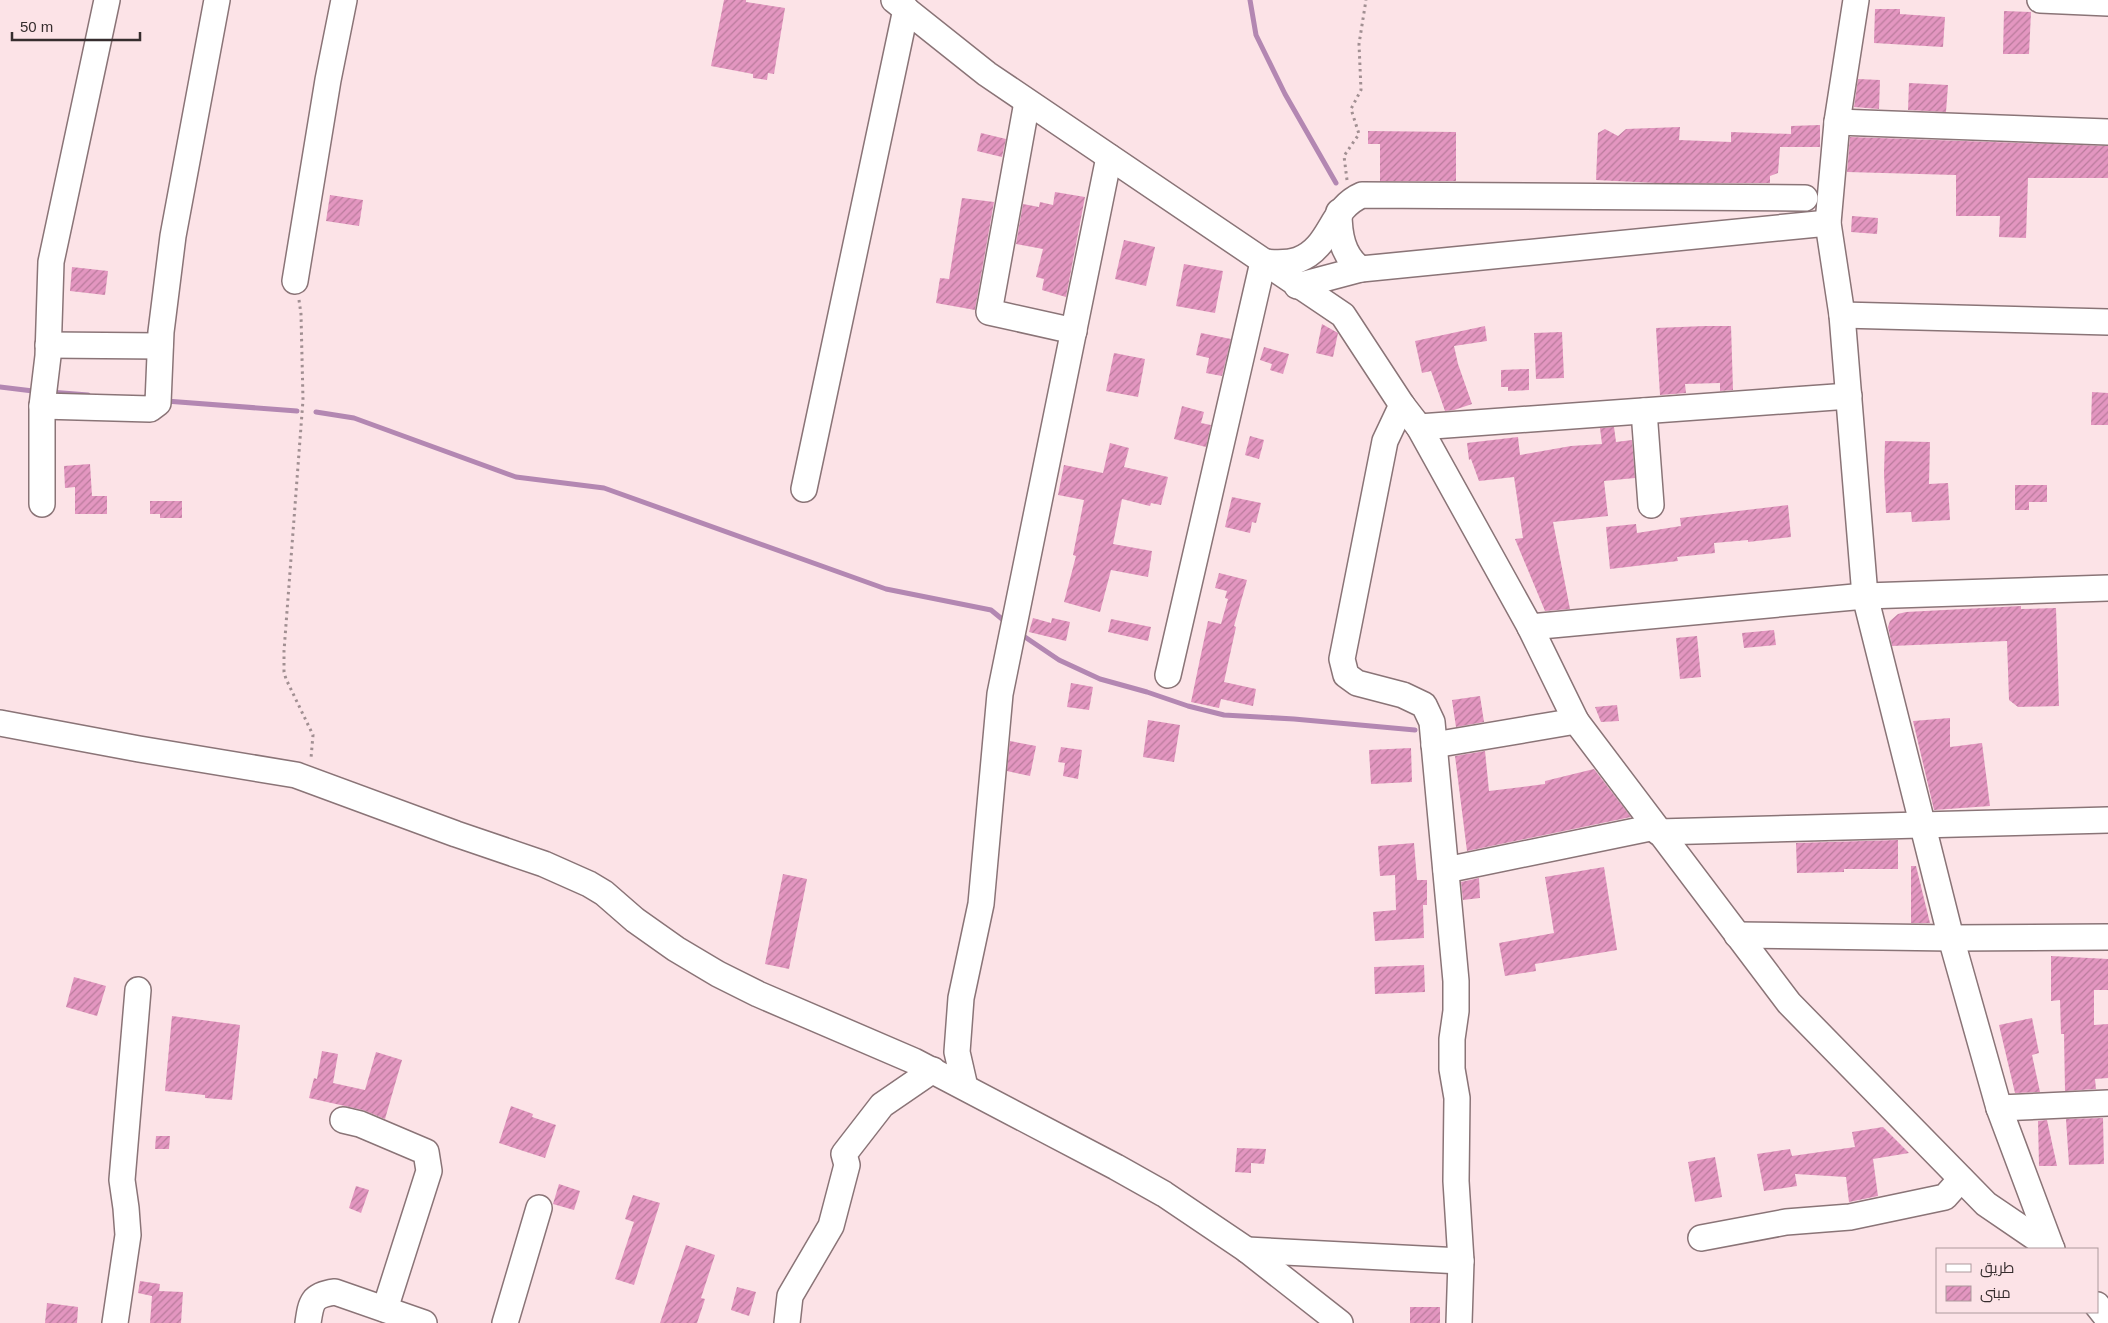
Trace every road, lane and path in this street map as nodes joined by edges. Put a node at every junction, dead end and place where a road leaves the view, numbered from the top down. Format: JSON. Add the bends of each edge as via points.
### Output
{"nodes":[{"id":1,"x":107,"y":0,"type":"edge"},
{"id":2,"x":218,"y":0,"type":"edge"},
{"id":3,"x":344,"y":0,"type":"edge"},
{"id":4,"x":1366,"y":0,"type":"edge"},
{"id":5,"x":1856,"y":0,"type":"edge"},
{"id":6,"x":2040,"y":0,"type":"edge"},
{"id":7,"x":2108,"y":3,"type":"edge"},
{"id":8,"x":900,"y":5,"type":"edge"},
{"id":9,"x":1027,"y":102,"type":"junction"},
{"id":10,"x":1837,"y":122,"type":"junction"},
{"id":11,"x":2108,"y":132,"type":"edge"},
{"id":12,"x":1109,"y":157,"type":"junction"},
{"id":13,"x":1805,"y":198,"type":"dead end"},
{"id":14,"x":1344,"y":206,"type":"junction"},
{"id":15,"x":1828,"y":223,"type":"junction"},
{"id":16,"x":1263,"y":262,"type":"junction"},
{"id":17,"x":1361,"y":269,"type":"junction"},
{"id":18,"x":295,"y":281,"type":"joint"},
{"id":19,"x":1297,"y":286,"type":"junction"},
{"id":20,"x":1842,"y":316,"type":"junction"},
{"id":21,"x":2108,"y":322,"type":"edge"},
{"id":22,"x":1074,"y":331,"type":"junction"},
{"id":23,"x":48,"y":345,"type":"junction"},
{"id":24,"x":160,"y":346,"type":"junction"},
{"id":25,"x":1849,"y":396,"type":"junction"},
{"id":26,"x":1402,"y":405,"type":"junction"},
{"id":27,"x":42,"y":406,"type":"junction"},
{"id":28,"x":1644,"y":411,"type":"junction"},
{"id":29,"x":1419,"y":427,"type":"junction"},
{"id":30,"x":804,"y":489,"type":"dead end"},
{"id":31,"x":42,"y":504,"type":"dead end"},
{"id":32,"x":1651,"y":504,"type":"dead end"},
{"id":33,"x":2108,"y":588,"type":"edge"},
{"id":34,"x":1865,"y":596,"type":"junction"},
{"id":35,"x":1530,"y":627,"type":"junction"},
{"id":36,"x":1168,"y":674,"type":"dead end"},
{"id":37,"x":1576,"y":720,"type":"junction"},
{"id":38,"x":0,"y":723,"type":"edge"},
{"id":39,"x":1434,"y":745,"type":"junction"},
{"id":40,"x":308,"y":779,"type":"junction"},
{"id":41,"x":2108,"y":820,"type":"edge"},
{"id":42,"x":1924,"y":826,"type":"junction"},
{"id":43,"x":1657,"y":830,"type":"junction"},
{"id":44,"x":1446,"y":870,"type":"junction"},
{"id":45,"x":1737,"y":935,"type":"junction"},
{"id":46,"x":2108,"y":937,"type":"edge"},
{"id":47,"x":1951,"y":938,"type":"junction"},
{"id":48,"x":138,"y":990,"type":"dead end"},
{"id":49,"x":933,"y":1070,"type":"junction"},
{"id":50,"x":965,"y":1087,"type":"junction"},
{"id":51,"x":2108,"y":1103,"type":"edge"},
{"id":52,"x":1999,"y":1108,"type":"junction"},
{"id":53,"x":343,"y":1120,"type":"dead end"},
{"id":54,"x":1961,"y":1179,"type":"junction"},
{"id":55,"x":539,"y":1208,"type":"dead end"},
{"id":56,"x":1702,"y":1238,"type":"dead end"},
{"id":57,"x":2052,"y":1248,"type":"edge"},
{"id":58,"x":1247,"y":1250,"type":"junction"},
{"id":59,"x":1460,"y":1261,"type":"junction"},
{"id":60,"x":2098,"y":1306,"type":"edge"},
{"id":61,"x":385,"y":1309,"type":"junction"},
{"id":62,"x":2108,"y":1319,"type":"edge"},
{"id":63,"x":115,"y":1323,"type":"edge"},
{"id":64,"x":308,"y":1323,"type":"edge"},
{"id":65,"x":424,"y":1323,"type":"edge"},
{"id":66,"x":504,"y":1323,"type":"edge"},
{"id":67,"x":787,"y":1323,"type":"edge"},
{"id":68,"x":1340,"y":1323,"type":"edge"},
{"id":69,"x":1459,"y":1323,"type":"edge"}],
"edges":[{"from":1,"to":23,"type":"street","via":[[50,262]]},
{"from":2,"to":24,"type":"street","via":[[173,236]]},
{"from":3,"to":18,"type":"street"},
{"from":4,"to":14,"type":"path","via":[[1359,44],[1361,90],[1351,109],[1359,134],[1344,156]]},
{"from":5,"to":10,"type":"street"},
{"from":6,"to":7,"type":"street"},
{"from":8,"to":9,"type":"street"},
{"from":8,"to":30,"type":"street"},
{"from":9,"to":12,"type":"street"},
{"from":9,"to":22,"type":"street","via":[[988,312]]},
{"from":10,"to":11,"type":"street"},
{"from":10,"to":15,"type":"street"},
{"from":12,"to":16,"type":"street"},
{"from":12,"to":22,"type":"street"},
{"from":13,"to":14,"type":"street","via":[[1376,194],[1362,195]]},
{"from":14,"to":16,"type":"street","via":[[1324,240],[1310,254],[1286,263]]},
{"from":14,"to":17,"type":"street","via":[[1342,240],[1346,252]]},
{"from":15,"to":17,"type":"street"},
{"from":15,"to":20,"type":"street"},
{"from":16,"to":19,"type":"street"},
{"from":16,"to":36,"type":"street"},
{"from":17,"to":19,"type":"street"},
{"from":18,"to":40,"type":"path","via":[[301,314],[303,400],[284,672],[313,736]]},
{"from":19,"to":26,"type":"street","via":[[1343,315]]},
{"from":20,"to":21,"type":"street"},
{"from":20,"to":25,"type":"street"},
{"from":22,"to":50,"type":"street","via":[[1000,694],[982,904],[961,998],[957,1052]]},
{"from":23,"to":24,"type":"street"},
{"from":23,"to":27,"type":"street"},
{"from":24,"to":27,"type":"street","via":[[158,403],[150,409]]},
{"from":25,"to":28,"type":"street"},
{"from":25,"to":34,"type":"street"},
{"from":26,"to":29,"type":"street"},
{"from":26,"to":39,"type":"street","via":[[1385,441],[1342,659],[1346,674],[1357,683],[1404,695],[1424,705],[1432,722]]},
{"from":27,"to":31,"type":"street"},
{"from":28,"to":29,"type":"street"},
{"from":28,"to":32,"type":"street"},
{"from":29,"to":35,"type":"street"},
{"from":33,"to":34,"type":"street"},
{"from":34,"to":35,"type":"street"},
{"from":34,"to":42,"type":"street"},
{"from":35,"to":37,"type":"street"},
{"from":37,"to":39,"type":"street"},
{"from":37,"to":43,"type":"street"},
{"from":38,"to":40,"type":"street","via":[[262,768]]},
{"from":39,"to":44,"type":"street"},
{"from":40,"to":49,"type":"street","via":[[544,864],[589,884],[676,949],[718,974]]},
{"from":41,"to":42,"type":"street"},
{"from":42,"to":43,"type":"street"},
{"from":42,"to":47,"type":"street"},
{"from":43,"to":44,"type":"street"},
{"from":43,"to":45,"type":"street"},
{"from":44,"to":59,"type":"street","via":[[1456,982],[1452,1069],[1457,1098],[1456,1181]]},
{"from":45,"to":47,"type":"street"},
{"from":45,"to":54,"type":"street","via":[[1789,1003]]},
{"from":46,"to":47,"type":"street"},
{"from":47,"to":52,"type":"street"},
{"from":48,"to":63,"type":"street","via":[[122,1180],[128,1235]]},
{"from":49,"to":50,"type":"street"},
{"from":49,"to":67,"type":"street","via":[[882,1105],[844,1154],[848,1165],[831,1226],[790,1296]]},
{"from":50,"to":58,"type":"street","via":[[1116,1167]]},
{"from":51,"to":52,"type":"street"},
{"from":52,"to":57,"type":"street"},
{"from":53,"to":61,"type":"street","via":[[426,1152],[429,1172]]},
{"from":54,"to":56,"type":"street","via":[[1945,1197],[1850,1217],[1786,1222]]},
{"from":54,"to":57,"type":"street","via":[[1986,1204]]},
{"from":55,"to":66,"type":"street"},
{"from":58,"to":59,"type":"street"},
{"from":58,"to":68,"type":"street"},
{"from":59,"to":69,"type":"street"},
{"from":60,"to":62,"type":"street"},
{"from":61,"to":64,"type":"street","via":[[335,1292],[321,1294],[310,1303]]},
{"from":61,"to":65,"type":"street"}]}
